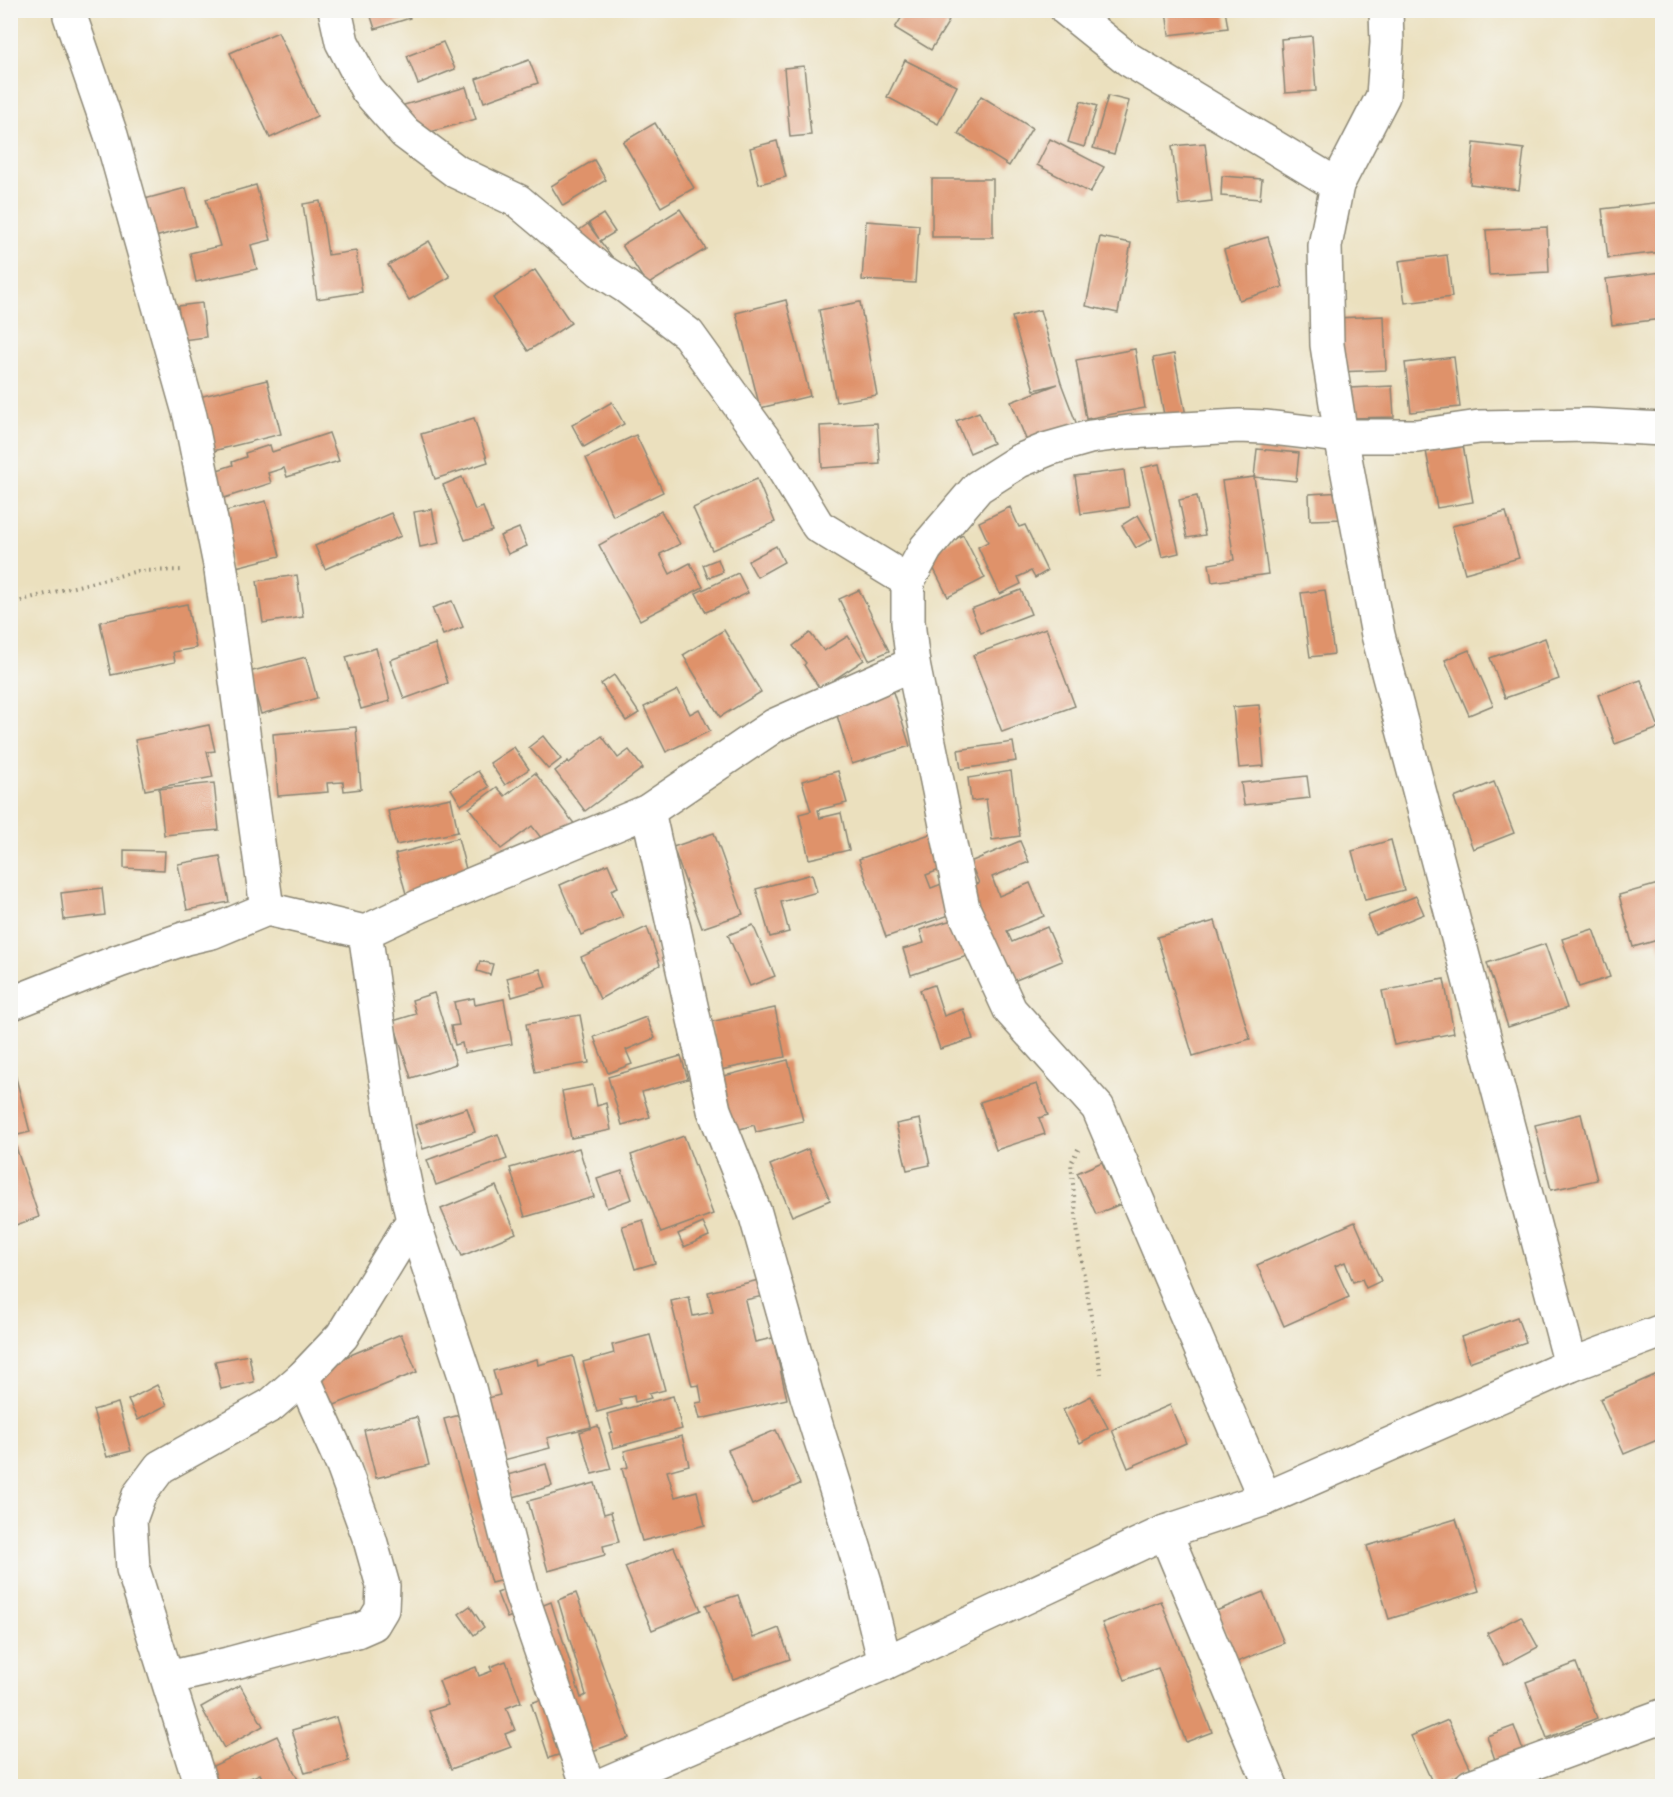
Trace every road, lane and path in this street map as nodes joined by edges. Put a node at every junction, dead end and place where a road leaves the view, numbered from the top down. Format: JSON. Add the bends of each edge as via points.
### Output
{"nodes":[{"id":1,"x":70,"y":10,"type":"edge"},
{"id":2,"x":335,"y":10,"type":"edge"},
{"id":3,"x":1067,"y":10,"type":"edge"},
{"id":4,"x":1386,"y":10,"type":"edge"},
{"id":5,"x":1337,"y":185,"type":"junction"},
{"id":6,"x":1662,"y":429,"type":"edge"},
{"id":7,"x":1341,"y":436,"type":"junction"},
{"id":8,"x":221,"y":570,"type":"junction"},
{"id":9,"x":908,"y":581,"type":"junction"},
{"id":10,"x":10,"y":606,"type":"edge"},
{"id":11,"x":913,"y":664,"type":"junction"},
{"id":12,"x":648,"y":811,"type":"junction"},
{"id":13,"x":267,"y":909,"type":"junction"},
{"id":14,"x":365,"y":932,"type":"junction"},
{"id":15,"x":10,"y":1004,"type":"edge"},
{"id":16,"x":1098,"y":1108,"type":"junction"},
{"id":17,"x":413,"y":1220,"type":"junction"},
{"id":18,"x":1662,"y":1331,"type":"edge"},
{"id":19,"x":1571,"y":1365,"type":"junction"},
{"id":20,"x":1101,"y":1374,"type":"dead end"},
{"id":21,"x":303,"y":1377,"type":"junction"},
{"id":22,"x":1264,"y":1499,"type":"junction"},
{"id":23,"x":1165,"y":1532,"type":"junction"},
{"id":24,"x":885,"y":1663,"type":"junction"},
{"id":25,"x":168,"y":1678,"type":"junction"},
{"id":26,"x":1662,"y":1716,"type":"edge"},
{"id":27,"x":201,"y":1786,"type":"edge"},
{"id":28,"x":588,"y":1786,"type":"edge"},
{"id":29,"x":599,"y":1786,"type":"edge"},
{"id":30,"x":1271,"y":1786,"type":"edge"},
{"id":31,"x":1471,"y":1786,"type":"edge"}],
"edges":[{"from":1,"to":8,"type":"street","via":[[111,135],[190,416]]},
{"from":2,"to":9,"type":"street","via":[[342,42],[367,90],[405,133],[457,172],[518,201],[600,270],[688,334],[773,452],[818,526]]},
{"from":3,"to":5,"type":"street","via":[[1128,59]]},
{"from":4,"to":5,"type":"street","via":[[1383,96]]},
{"from":5,"to":7,"type":"street","via":[[1325,246],[1324,289],[1327,345]]},
{"from":6,"to":7,"type":"street","via":[[1588,425],[1479,427],[1416,436]]},
{"from":7,"to":9,"type":"street","via":[[1239,426],[1090,436],[1048,449],[1019,461],[978,487],[926,548]]},
{"from":7,"to":19,"type":"street","via":[[1378,635]]},
{"from":8,"to":10,"type":"path","via":[[138,571]]},
{"from":8,"to":13,"type":"street"},
{"from":9,"to":11,"type":"street"},
{"from":11,"to":12,"type":"street","via":[[775,725]]},
{"from":11,"to":16,"type":"street","via":[[963,908],[1010,1010]]},
{"from":12,"to":14,"type":"street"},
{"from":12,"to":24,"type":"street","via":[[714,1110],[755,1213],[865,1582]]},
{"from":13,"to":14,"type":"street"},
{"from":13,"to":15,"type":"street"},
{"from":14,"to":17,"type":"street","via":[[388,1097]]},
{"from":16,"to":20,"type":"path","via":[[1071,1163],[1079,1246]]},
{"from":16,"to":22,"type":"street"},
{"from":17,"to":21,"type":"street","via":[[342,1336]]},
{"from":17,"to":28,"type":"street","via":[[469,1388],[521,1593]]},
{"from":18,"to":19,"type":"street"},
{"from":19,"to":22,"type":"street"},
{"from":21,"to":25,"type":"street","via":[[271,1405],[160,1467],[139,1495],[130,1520],[134,1569]]},
{"from":21,"to":25,"type":"street","via":[[343,1466],[370,1540],[383,1586],[382,1609],[373,1624],[357,1631]]},
{"from":22,"to":23,"type":"street"},
{"from":23,"to":24,"type":"street"},
{"from":23,"to":30,"type":"street"},
{"from":24,"to":29,"type":"street"},
{"from":25,"to":27,"type":"street"},
{"from":26,"to":31,"type":"street"}]}
